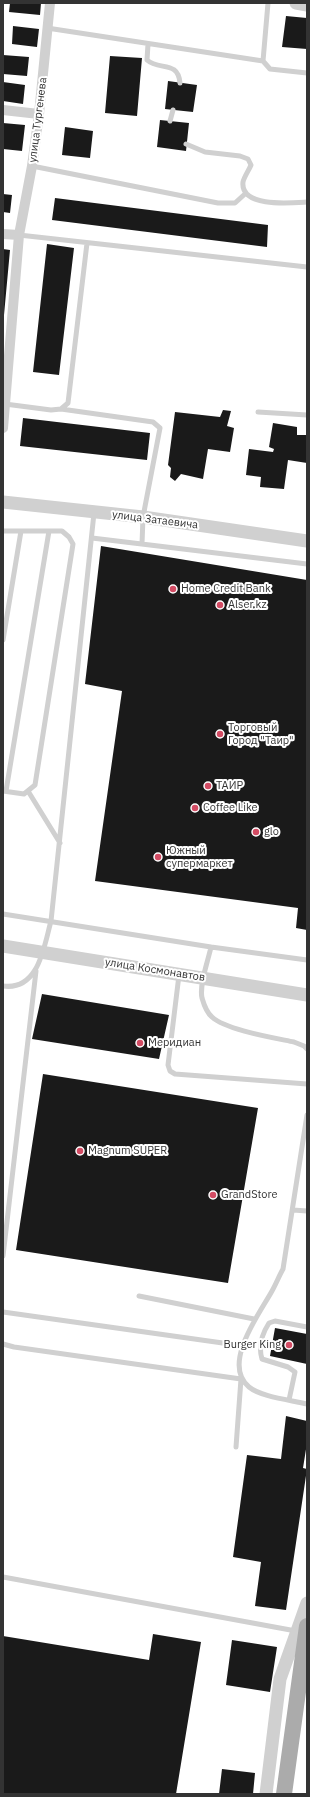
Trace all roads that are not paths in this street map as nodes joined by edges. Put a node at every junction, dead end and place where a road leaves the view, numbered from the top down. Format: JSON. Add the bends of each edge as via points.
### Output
{"nodes":[{"id":1,"x":50,"y":3,"type":"edge"},
{"id":2,"x":268,"y":3,"type":"edge"},
{"id":3,"x":296,"y":3,"type":"edge"},
{"id":4,"x":307,"y":5,"type":"edge"},
{"id":5,"x":47,"y":28,"type":"junction"},
{"id":6,"x":148,"y":44,"type":"junction"},
{"id":7,"x":263,"y":61,"type":"junction"},
{"id":8,"x":307,"y":73,"type":"edge"},
{"id":9,"x":180,"y":83,"type":"dead end"},
{"id":10,"x":3,"y":110,"type":"edge"},
{"id":11,"x":173,"y":110,"type":"dead end"},
{"id":12,"x":39,"y":114,"type":"junction"},
{"id":13,"x":170,"y":121,"type":"dead end"},
{"id":14,"x":186,"y":144,"type":"dead end"},
{"id":15,"x":32,"y":166,"type":"junction"},
{"id":16,"x":246,"y":193,"type":"junction"},
{"id":17,"x":307,"y":202,"type":"edge"},
{"id":18,"x":3,"y":234,"type":"edge"},
{"id":19,"x":19,"y":235,"type":"junction"},
{"id":20,"x":87,"y":243,"type":"junction"},
{"id":21,"x":307,"y":267,"type":"edge"},
{"id":22,"x":5,"y":404,"type":"junction"},
{"id":23,"x":61,"y":409,"type":"junction"},
{"id":24,"x":258,"y":412,"type":"dead end"},
{"id":25,"x":307,"y":415,"type":"edge"},
{"id":26,"x":3,"y":428,"type":"edge"},
{"id":27,"x":3,"y":502,"type":"edge"},
{"id":28,"x":94,"y":512,"type":"junction"},
{"id":29,"x":142,"y":516,"type":"junction"},
{"id":30,"x":3,"y":531,"type":"edge"},
{"id":31,"x":21,"y":531,"type":"junction"},
{"id":32,"x":49,"y":531,"type":"junction"},
{"id":33,"x":92,"y":538,"type":"junction"},
{"id":34,"x":307,"y":541,"type":"edge"},
{"id":35,"x":142,"y":544,"type":"junction"},
{"id":36,"x":307,"y":564,"type":"edge"},
{"id":37,"x":3,"y":640,"type":"edge"},
{"id":38,"x":4,"y":791,"type":"edge"},
{"id":39,"x":28,"y":791,"type":"junction"},
{"id":40,"x":60,"y":843,"type":"junction"},
{"id":41,"x":3,"y":914,"type":"edge"},
{"id":42,"x":51,"y":921,"type":"junction"},
{"id":43,"x":3,"y":946,"type":"edge"},
{"id":44,"x":211,"y":947,"type":"junction"},
{"id":45,"x":43,"y":953,"type":"junction"},
{"id":46,"x":307,"y":960,"type":"edge"},
{"id":47,"x":36,"y":971,"type":"junction"},
{"id":48,"x":179,"y":973,"type":"junction"},
{"id":49,"x":204,"y":977,"type":"junction"},
{"id":50,"x":3,"y":986,"type":"edge"},
{"id":51,"x":307,"y":995,"type":"edge"},
{"id":52,"x":307,"y":1049,"type":"edge"},
{"id":53,"x":307,"y":1084,"type":"edge"},
{"id":54,"x":307,"y":1114,"type":"edge"},
{"id":55,"x":293,"y":1210,"type":"junction"},
{"id":56,"x":307,"y":1211,"type":"edge"},
{"id":57,"x":3,"y":1256,"type":"edge"},
{"id":58,"x":139,"y":1296,"type":"dead end"},
{"id":59,"x":3,"y":1312,"type":"edge"},
{"id":60,"x":254,"y":1319,"type":"junction"},
{"id":61,"x":307,"y":1327,"type":"edge"},
{"id":62,"x":3,"y":1344,"type":"edge"},
{"id":63,"x":244,"y":1346,"type":"junction"},
{"id":64,"x":241,"y":1378,"type":"junction"},
{"id":65,"x":290,"y":1400,"type":"junction"},
{"id":66,"x":307,"y":1404,"type":"edge"},
{"id":67,"x":236,"y":1447,"type":"dead end"},
{"id":68,"x":3,"y":1576,"type":"edge"},
{"id":69,"x":307,"y":1603,"type":"edge"},
{"id":70,"x":302,"y":1628,"type":"edge"},
{"id":71,"x":266,"y":1794,"type":"edge"},
{"id":72,"x":284,"y":1794,"type":"edge"}],
"edges":[{"from":1,"to":5,"type":"street","name":"улица Тургенева"},
{"from":2,"to":7,"type":"lane"},
{"from":3,"to":4,"type":"street"},
{"from":5,"to":6,"type":"lane"},
{"from":5,"to":12,"type":"street","name":"улица Тургенева"},
{"from":6,"to":7,"type":"lane"},
{"from":6,"to":9,"type":"lane","via":[[147,60],[151,64],[175,70]]},
{"from":7,"to":8,"type":"lane","via":[[270,69]]},
{"from":10,"to":12,"type":"street"},
{"from":11,"to":13,"type":"lane"},
{"from":12,"to":15,"type":"street","name":"улица Тургенева"},
{"from":14,"to":16,"type":"lane","via":[[205,152],[248,159],[251,165],[243,182]]},
{"from":15,"to":16,"type":"lane","via":[[218,203],[234,203]]},
{"from":15,"to":19,"type":"street","name":"улица Тургенева"},
{"from":16,"to":17,"type":"lane","via":[[252,200]]},
{"from":18,"to":19,"type":"street"},
{"from":19,"to":20,"type":"lane"},
{"from":19,"to":22,"type":"street","name":"улица Тургенева"},
{"from":20,"to":21,"type":"lane"},
{"from":20,"to":23,"type":"lane","via":[[68,403]]},
{"from":22,"to":23,"type":"lane"},
{"from":22,"to":26,"type":"street","name":"улица Тургенева"},
{"from":23,"to":29,"type":"lane","via":[[153,422],[160,428]]},
{"from":24,"to":25,"type":"lane"},
{"from":27,"to":28,"type":"street","name":"улица Затаевича"},
{"from":28,"to":29,"type":"street","name":"улица Затаевича"},
{"from":28,"to":33,"type":"lane"},
{"from":29,"to":34,"type":"street","name":"улица Затаевича"},
{"from":29,"to":35,"type":"lane"},
{"from":30,"to":31,"type":"lane"},
{"from":31,"to":32,"type":"lane"},
{"from":31,"to":37,"type":"lane"},
{"from":32,"to":38,"type":"lane"},
{"from":32,"to":39,"type":"lane","via":[[62,531],[73,544],[41,753],[35,785]]},
{"from":33,"to":35,"type":"lane"},
{"from":33,"to":40,"type":"lane"},
{"from":35,"to":36,"type":"lane"},
{"from":38,"to":39,"type":"lane","via":[[24,794]]},
{"from":39,"to":40,"type":"lane"},
{"from":40,"to":42,"type":"lane"},
{"from":41,"to":42,"type":"lane"},
{"from":42,"to":44,"type":"lane"},
{"from":42,"to":45,"type":"lane"},
{"from":43,"to":45,"type":"street","name":"улица Космонавтов"},
{"from":44,"to":46,"type":"lane"},
{"from":44,"to":49,"type":"lane"},
{"from":45,"to":47,"type":"lane"},
{"from":45,"to":48,"type":"street","name":"улица Космонавтов"},
{"from":47,"to":50,"type":"lane","via":[[23,983]]},
{"from":47,"to":57,"type":"lane"},
{"from":48,"to":49,"type":"street","name":"улица Космонавтов"},
{"from":48,"to":53,"type":"lane","via":[[168,1064],[170,1071],[175,1074]]},
{"from":49,"to":51,"type":"street","name":"улица Космонавтов"},
{"from":49,"to":52,"type":"lane","via":[[202,997],[212,1017],[226,1025],[294,1042]]},
{"from":54,"to":55,"type":"lane"},
{"from":55,"to":56,"type":"lane"},
{"from":55,"to":60,"type":"lane","via":[[283,1269],[272,1292]]},
{"from":58,"to":60,"type":"lane"},
{"from":59,"to":63,"type":"lane"},
{"from":60,"to":63,"type":"lane"},
{"from":61,"to":65,"type":"lane","via":[[274,1321],[269,1323],[261,1340],[262,1359],[295,1372]]},
{"from":62,"to":64,"type":"lane"},
{"from":63,"to":64,"type":"lane","via":[[240,1360]]},
{"from":64,"to":65,"type":"lane","via":[[249,1387],[260,1393]]},
{"from":64,"to":67,"type":"lane"},
{"from":65,"to":66,"type":"lane"},
{"from":68,"to":70,"type":"lane"},
{"from":69,"to":70,"type":"street"},
{"from":70,"to":71,"type":"street","via":[[280,1679]]},
{"from":70,"to":72,"type":"main road","via":[[299,1677]]}]}
